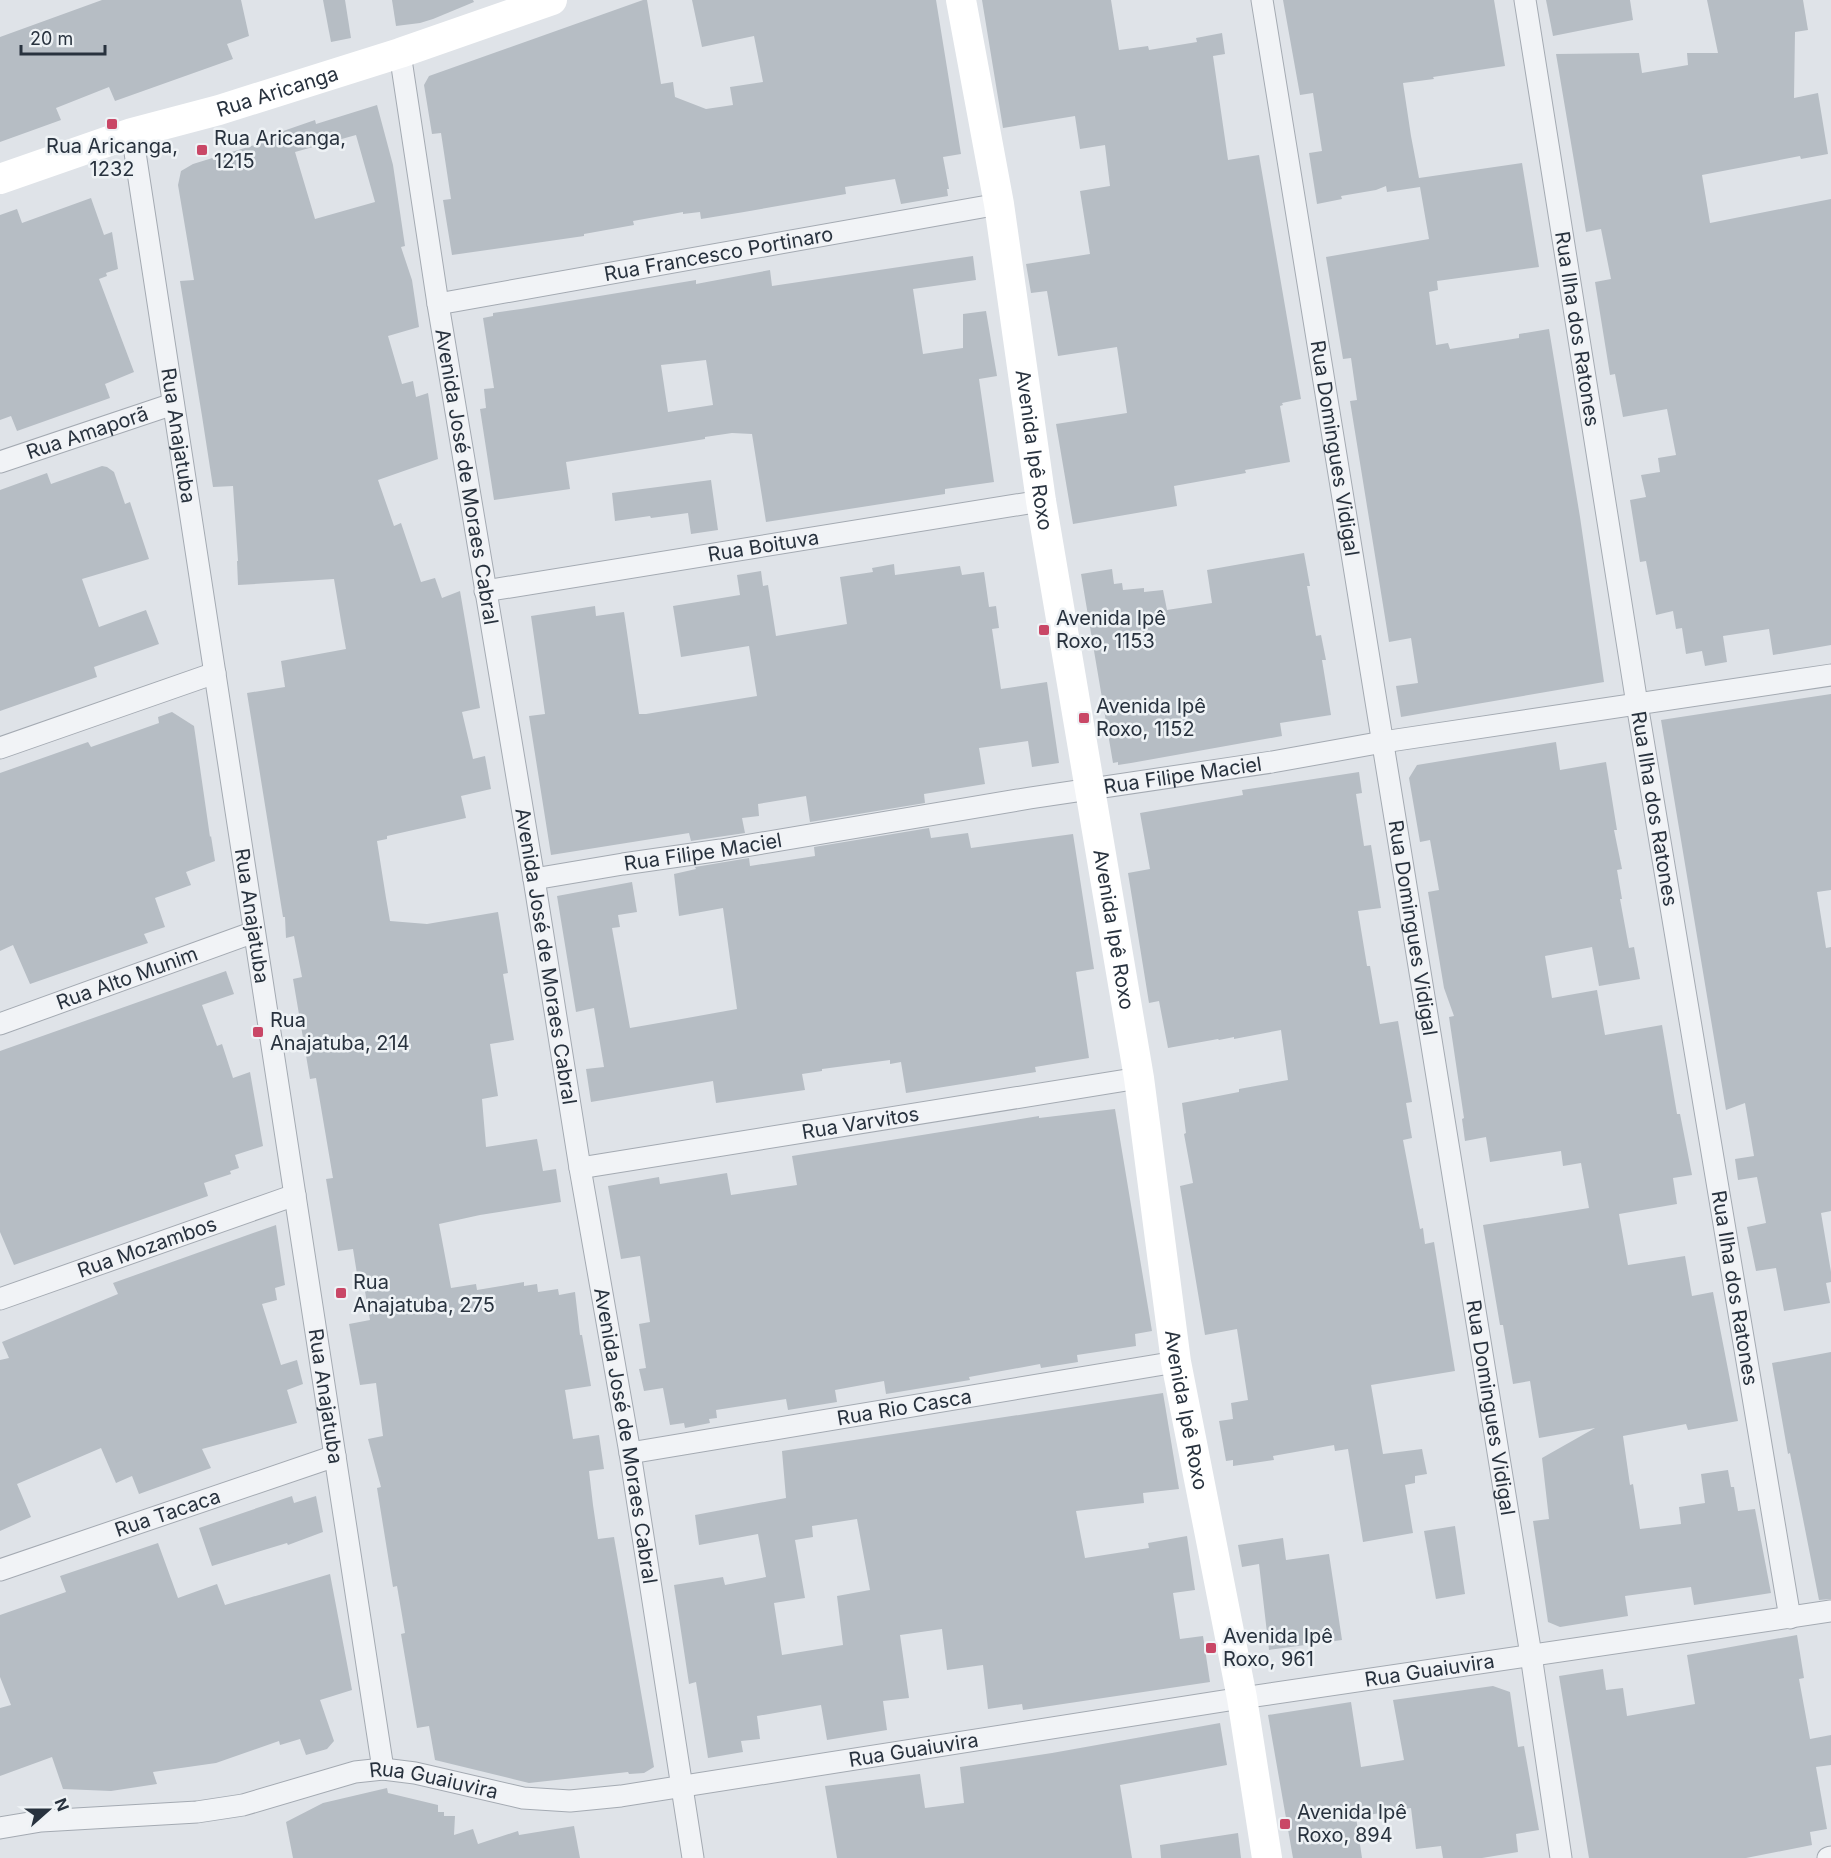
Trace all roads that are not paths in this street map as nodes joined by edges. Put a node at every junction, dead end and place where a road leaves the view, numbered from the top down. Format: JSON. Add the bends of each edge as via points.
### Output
{"nodes":[{"id":1,"x":552,"y":0,"type":"edge"},
{"id":2,"x":961,"y":0,"type":"edge"},
{"id":3,"x":1262,"y":0,"type":"edge"},
{"id":4,"x":1525,"y":0,"type":"edge"},
{"id":5,"x":400,"y":53,"type":"junction"},
{"id":6,"x":132,"y":133,"type":"junction"},
{"id":7,"x":0,"y":179,"type":"edge"},
{"id":8,"x":999,"y":204,"type":"junction"},
{"id":9,"x":438,"y":304,"type":"junction"},
{"id":10,"x":173,"y":404,"type":"junction"},
{"id":11,"x":0,"y":462,"type":"edge"},
{"id":12,"x":1041,"y":501,"type":"junction"},
{"id":13,"x":485,"y":591,"type":"junction"},
{"id":14,"x":215,"y":673,"type":"junction"},
{"id":15,"x":1831,"y":675,"type":"edge"},
{"id":16,"x":1637,"y":704,"type":"junction"},
{"id":17,"x":1383,"y":742,"type":"junction"},
{"id":18,"x":0,"y":748,"type":"edge"},
{"id":19,"x":1090,"y":789,"type":"junction"},
{"id":20,"x":534,"y":879,"type":"junction"},
{"id":21,"x":254,"y":932,"type":"junction"},
{"id":22,"x":0,"y":1023,"type":"edge"},
{"id":23,"x":1139,"y":1078,"type":"junction"},
{"id":24,"x":580,"y":1168,"type":"junction"},
{"id":25,"x":295,"y":1195,"type":"junction"},
{"id":26,"x":0,"y":1299,"type":"edge"},
{"id":27,"x":1176,"y":1362,"type":"junction"},
{"id":28,"x":630,"y":1453,"type":"junction"},
{"id":29,"x":335,"y":1456,"type":"junction"},
{"id":30,"x":0,"y":1570,"type":"edge"},
{"id":31,"x":1831,"y":1611,"type":"edge"},
{"id":32,"x":1790,"y":1617,"type":"junction"},
{"id":33,"x":1531,"y":1655,"type":"junction"},
{"id":34,"x":1242,"y":1698,"type":"junction"},
{"id":35,"x":383,"y":1769,"type":"junction"},
{"id":36,"x":681,"y":1787,"type":"junction"},
{"id":37,"x":0,"y":1828,"type":"edge"},
{"id":38,"x":693,"y":1858,"type":"edge"},
{"id":39,"x":1267,"y":1858,"type":"edge"},
{"id":40,"x":1561,"y":1858,"type":"edge"}],
"edges":[{"from":1,"to":5,"type":"street","name":"Rua Aricanga"},
{"from":2,"to":8,"type":"street","name":"Avenida Ipê Roxo"},
{"from":3,"to":17,"type":"street","name":"Rua Domingues Vidigal"},
{"from":4,"to":16,"type":"street","name":"Rua Ilha dos Ratones"},
{"from":5,"to":6,"type":"street","name":"Rua Aricanga"},
{"from":5,"to":9,"type":"street","name":"Avenida José de Moraes Cabral"},
{"from":6,"to":7,"type":"street","name":"Rua Aricanga"},
{"from":6,"to":10,"type":"street","name":"Rua Anajatuba"},
{"from":8,"to":9,"type":"street","name":"Rua Francesco Portinaro"},
{"from":8,"to":12,"type":"street","name":"Avenida Ipê Roxo"},
{"from":9,"to":13,"type":"street","name":"Avenida José de Moraes Cabral"},
{"from":10,"to":11,"type":"street","name":"Rua Amaporã"},
{"from":10,"to":14,"type":"street","name":"Rua Anajatuba"},
{"from":12,"to":13,"type":"street","name":"Rua Boituva"},
{"from":12,"to":19,"type":"street","name":"Avenida Ipê Roxo"},
{"from":13,"to":20,"type":"street","name":"Avenida José de Moraes Cabral"},
{"from":14,"to":18,"type":"street"},
{"from":14,"to":21,"type":"street","name":"Rua Anajatuba"},
{"from":15,"to":16,"type":"street","name":"Rua Filipe Maciel"},
{"from":16,"to":17,"type":"street","name":"Rua Filipe Maciel"},
{"from":16,"to":32,"type":"street","name":"Rua Ilha dos Ratones"},
{"from":17,"to":19,"type":"street","name":"Rua Filipe Maciel"},
{"from":17,"to":33,"type":"street","name":"Rua Domingues Vidigal"},
{"from":19,"to":20,"type":"street","name":"Rua Filipe Maciel"},
{"from":19,"to":23,"type":"street","name":"Avenida Ipê Roxo"},
{"from":20,"to":24,"type":"street","name":"Avenida José de Moraes Cabral"},
{"from":21,"to":22,"type":"street","name":"Rua Alto Munim"},
{"from":21,"to":25,"type":"street","name":"Rua Anajatuba"},
{"from":23,"to":24,"type":"street","name":"Rua Varvitos"},
{"from":23,"to":27,"type":"street","name":"Avenida Ipê Roxo"},
{"from":24,"to":28,"type":"street","name":"Avenida José de Moraes Cabral"},
{"from":25,"to":26,"type":"street","name":"Rua Mozambos"},
{"from":25,"to":29,"type":"street","name":"Rua Anajatuba"},
{"from":27,"to":28,"type":"street","name":"Rua Rio Casca"},
{"from":27,"to":34,"type":"street","name":"Avenida Ipê Roxo"},
{"from":28,"to":36,"type":"street","name":"Avenida José de Moraes Cabral"},
{"from":29,"to":30,"type":"street","name":"Rua Tacaca"},
{"from":29,"to":35,"type":"street","name":"Rua Anajatuba"},
{"from":31,"to":32,"type":"street","name":"Rua Guaiuvira"},
{"from":32,"to":33,"type":"street","name":"Rua Guaiuvira"},
{"from":33,"to":34,"type":"street","name":"Rua Guaiuvira"},
{"from":33,"to":40,"type":"street","name":"Rua Domingues Vidigal"},
{"from":34,"to":36,"type":"street","name":"Rua Guaiuvira"},
{"from":34,"to":39,"type":"street","name":"Avenida Ipê Roxo"},
{"from":35,"to":36,"type":"street","name":"Rua Guaiuvira","via":[[534,1799],[570,1801]]},
{"from":35,"to":37,"type":"street","name":"Rua Guaiuvira","via":[[355,1772],[243,1805],[197,1812],[41,1821]]},
{"from":36,"to":38,"type":"street","name":"Avenida José de Moraes Cabral"}]}
